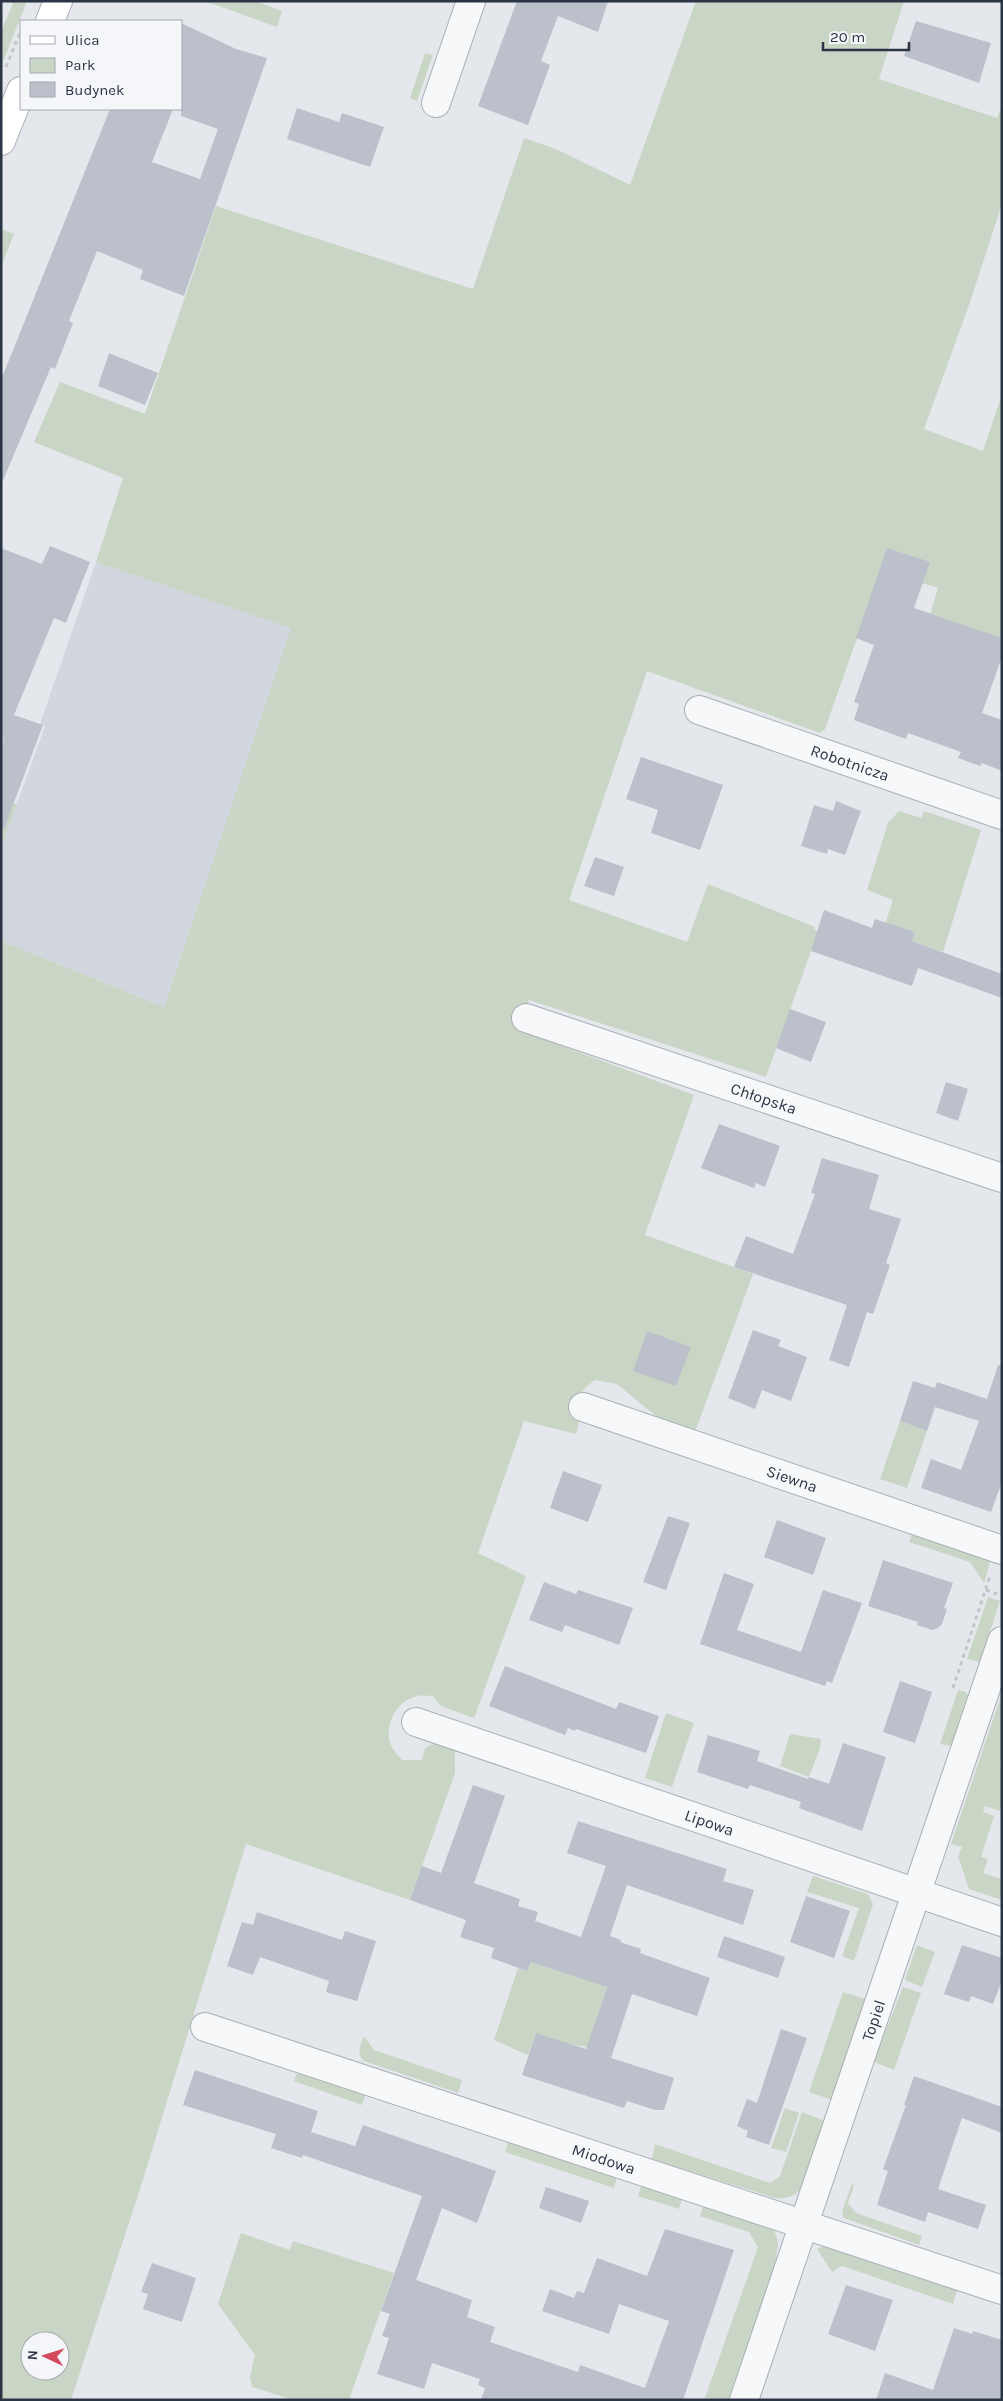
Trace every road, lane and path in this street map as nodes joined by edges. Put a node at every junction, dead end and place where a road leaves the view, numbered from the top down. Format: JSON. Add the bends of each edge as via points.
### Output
{"nodes":[{"id":1,"x":58,"y":1,"type":"edge"},
{"id":2,"x":471,"y":1,"type":"edge"},
{"id":3,"x":50,"y":20,"type":"edge"},
{"id":4,"x":20,"y":36,"type":"edge"},
{"id":5,"x":13,"y":81,"type":"edge"},
{"id":6,"x":436,"y":103,"type":"dead end"},
{"id":7,"x":1,"y":141,"type":"edge"},
{"id":8,"x":699,"y":710,"type":"dead end"},
{"id":9,"x":1002,"y":815,"type":"edge"},
{"id":10,"x":526,"y":1018,"type":"dead end"},
{"id":11,"x":1002,"y":1178,"type":"edge"},
{"id":12,"x":583,"y":1407,"type":"dead end"},
{"id":13,"x":1002,"y":1550,"type":"edge"},
{"id":14,"x":986,"y":1590,"type":"dead end"},
{"id":15,"x":1002,"y":1596,"type":"edge"},
{"id":16,"x":1002,"y":1641,"type":"edge"},
{"id":17,"x":416,"y":1722,"type":"dead end"},
{"id":18,"x":917,"y":1893,"type":"junction"},
{"id":19,"x":1002,"y":1922,"type":"edge"},
{"id":20,"x":205,"y":2027,"type":"dead end"},
{"id":21,"x":805,"y":2224,"type":"junction"},
{"id":22,"x":1002,"y":2290,"type":"edge"},
{"id":23,"x":744,"y":2400,"type":"edge"}],
"edges":[{"from":1,"to":3,"type":"main road"},
{"from":2,"to":6,"type":"street"},
{"from":4,"to":5,"type":"path"},
{"from":5,"to":7,"type":"main road"},
{"from":8,"to":9,"type":"street","name":"Robotnicza"},
{"from":10,"to":11,"type":"street","name":"Chłopska"},
{"from":12,"to":13,"type":"street","name":"Siewna"},
{"from":14,"to":15,"type":"path"},
{"from":16,"to":18,"type":"street","name":"Topiel"},
{"from":17,"to":18,"type":"street","name":"Lipowa"},
{"from":18,"to":19,"type":"street","name":"Lipowa"},
{"from":18,"to":21,"type":"street","name":"Topiel"},
{"from":20,"to":21,"type":"street","name":"Miodowa"},
{"from":21,"to":22,"type":"street","name":"Miodowa"},
{"from":21,"to":23,"type":"street","name":"Topiel"}]}
